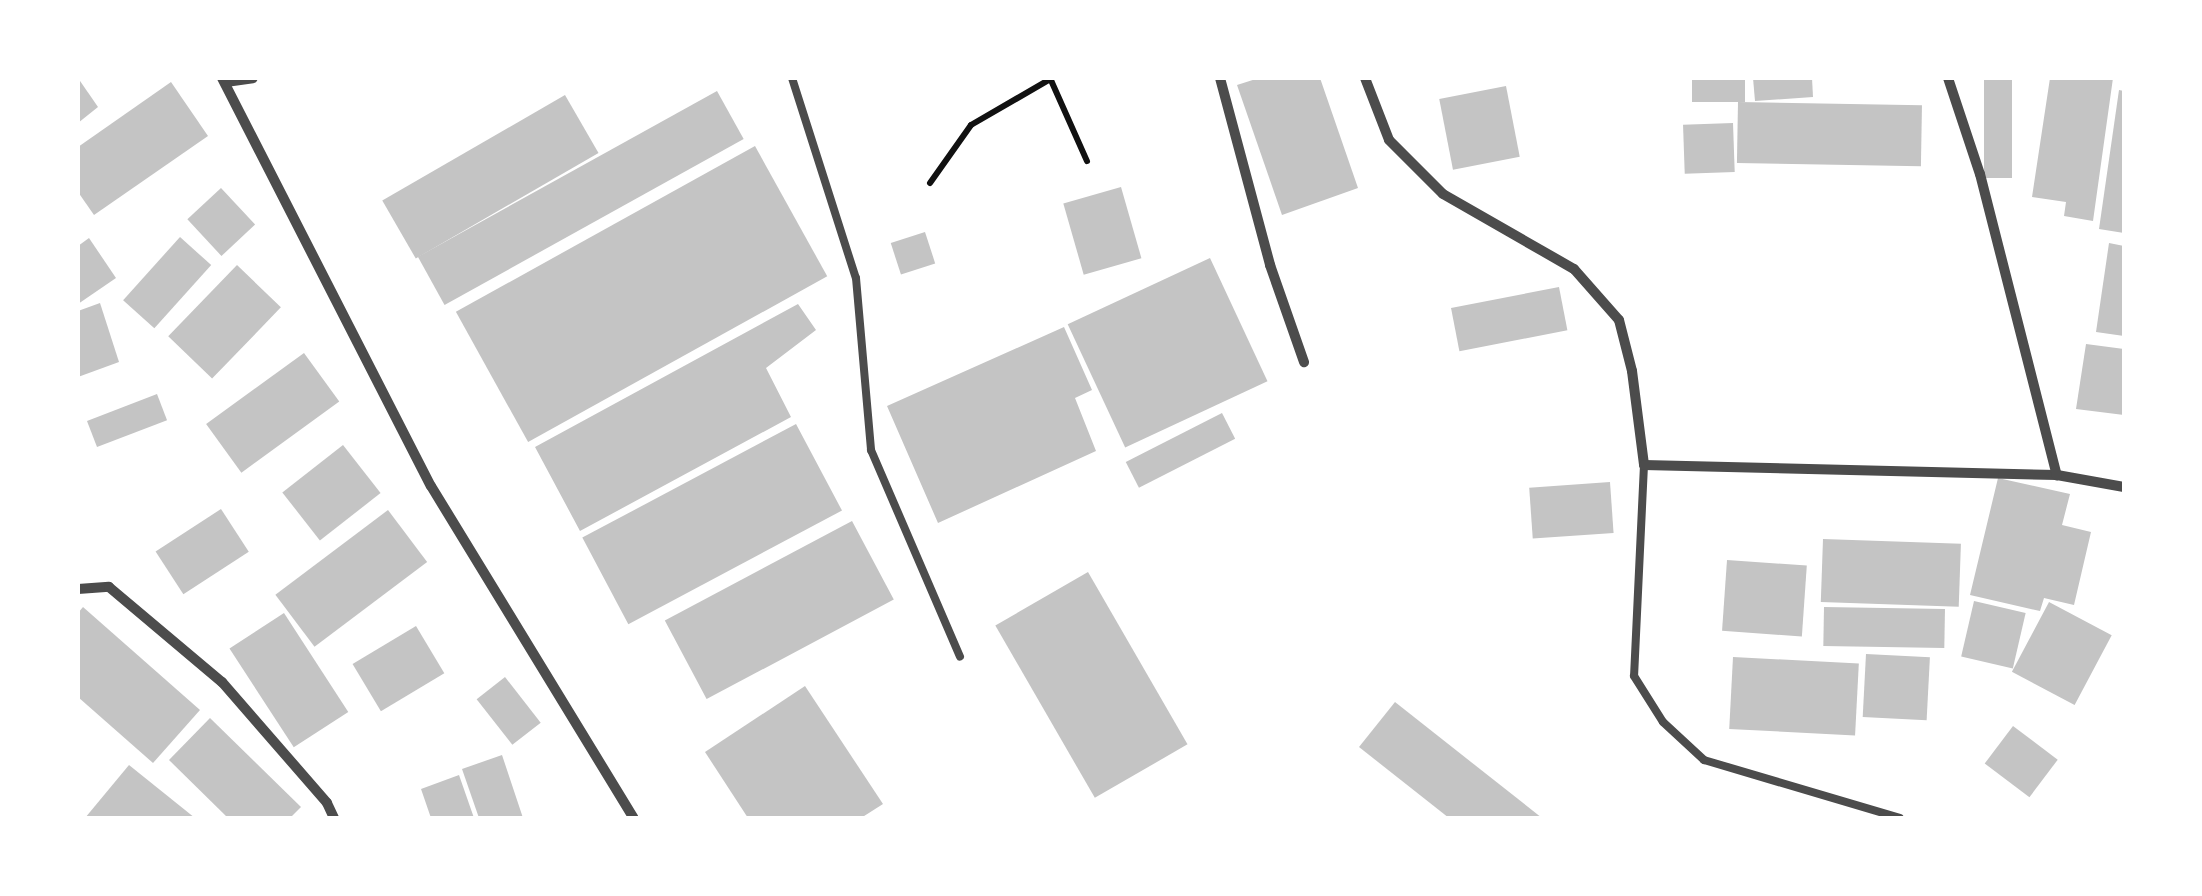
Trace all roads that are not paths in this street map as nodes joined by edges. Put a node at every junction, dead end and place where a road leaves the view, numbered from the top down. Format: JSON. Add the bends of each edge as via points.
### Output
{"nodes":[{"id":1,"x":253,"y":78,"type":"edge"},
{"id":2,"x":792,"y":78,"type":"edge"},
{"id":3,"x":1220,"y":78,"type":"edge"},
{"id":4,"x":1364,"y":78,"type":"edge"},
{"id":5,"x":1948,"y":78,"type":"edge"},
{"id":6,"x":224,"y":80,"type":"edge"},
{"id":7,"x":1304,"y":362,"type":"dead end"},
{"id":8,"x":1644,"y":465,"type":"junction"},
{"id":9,"x":2057,"y":475,"type":"junction"},
{"id":10,"x":2124,"y":487,"type":"edge"},
{"id":11,"x":78,"y":589,"type":"edge"},
{"id":12,"x":960,"y":657,"type":"dead end"},
{"id":13,"x":334,"y":818,"type":"edge"},
{"id":14,"x":634,"y":818,"type":"edge"},
{"id":15,"x":1900,"y":818,"type":"edge"}],
"edges":[{"from":1,"to":6,"type":"street"},
{"from":2,"to":12,"type":"lane","via":[[856,278],[871,450]]},
{"from":3,"to":7,"type":"street","via":[[1270,265]]},
{"from":4,"to":8,"type":"street","via":[[1389,140],[1443,194],[1574,270],[1619,320]]},
{"from":5,"to":9,"type":"street","via":[[1995,228]]},
{"from":6,"to":14,"type":"street","via":[[431,486]]},
{"from":8,"to":9,"type":"street"},
{"from":8,"to":15,"type":"lane","via":[[1634,676],[1663,722],[1704,760]]},
{"from":9,"to":10,"type":"street"},
{"from":11,"to":13,"type":"street","via":[[109,587],[222,682]]}]}
